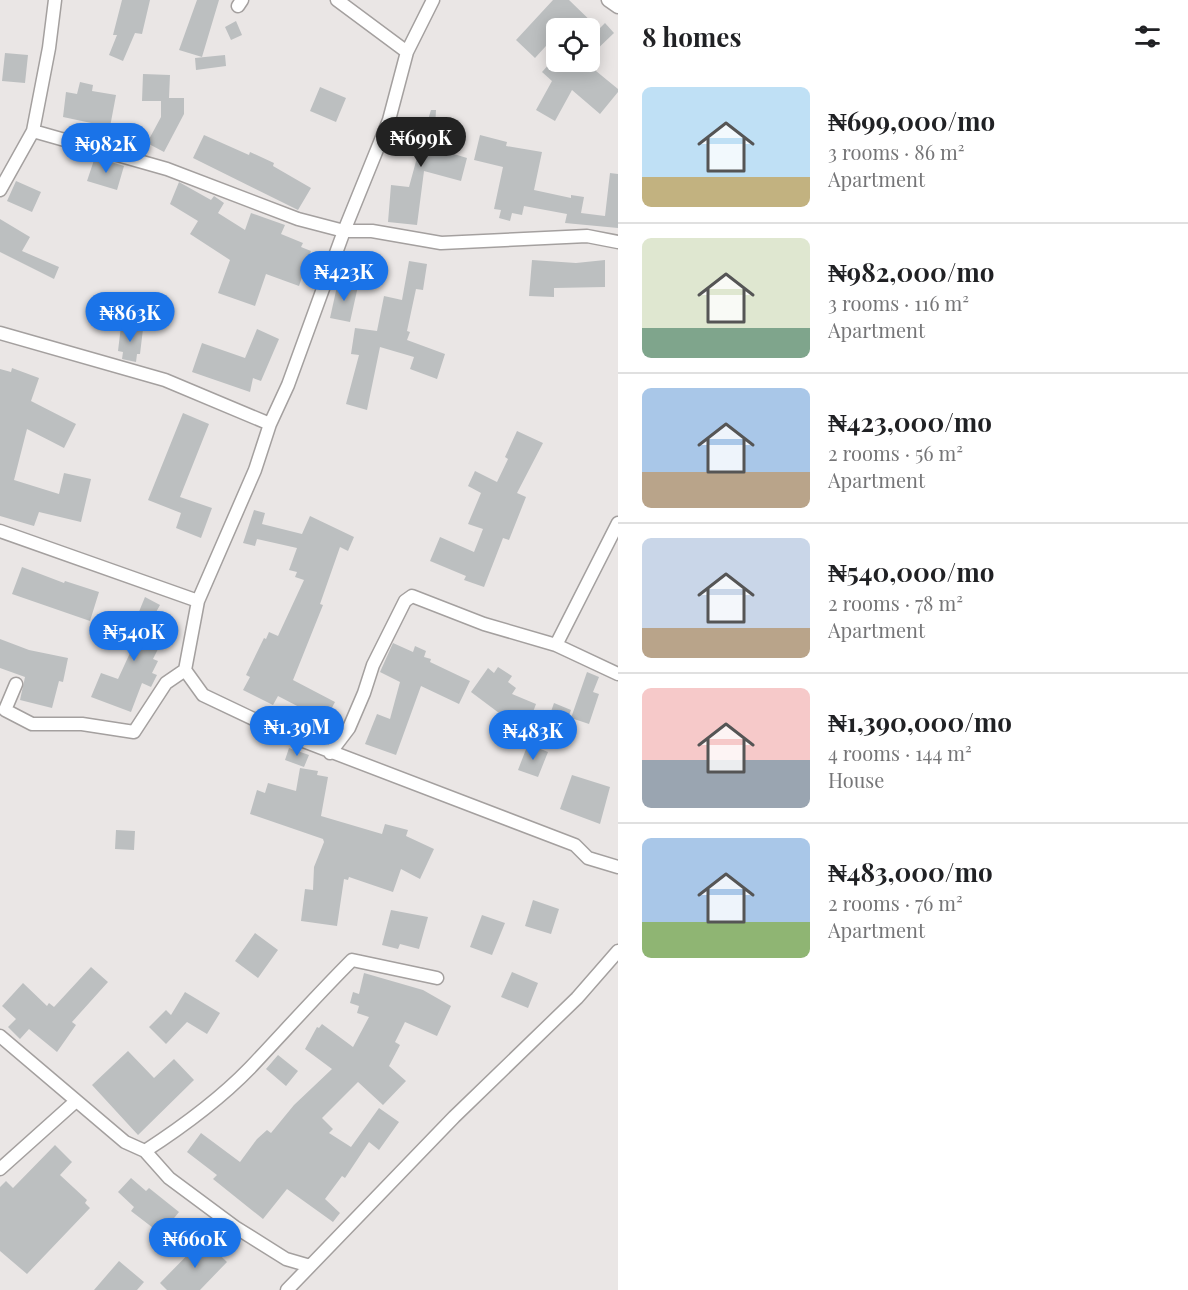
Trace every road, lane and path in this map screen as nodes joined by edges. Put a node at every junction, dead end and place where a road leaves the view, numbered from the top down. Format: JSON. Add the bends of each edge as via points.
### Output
{"nodes":[{"id":1,"x":55,"y":0,"type":"edge"},
{"id":2,"x":337,"y":0,"type":"edge"},
{"id":3,"x":433,"y":0,"type":"edge"},
{"id":4,"x":608,"y":0,"type":"edge"},
{"id":5,"x":618,"y":8,"type":"edge"},
{"id":6,"x":406,"y":52,"type":"junction"},
{"id":7,"x":33,"y":131,"type":"junction"},
{"id":8,"x":0,"y":190,"type":"edge"},
{"id":9,"x":344,"y":231,"type":"junction"},
{"id":10,"x":618,"y":242,"type":"edge"},
{"id":11,"x":0,"y":333,"type":"edge"},
{"id":12,"x":270,"y":424,"type":"junction"},
{"id":13,"x":618,"y":523,"type":"edge"},
{"id":14,"x":0,"y":531,"type":"edge"},
{"id":15,"x":198,"y":601,"type":"junction"},
{"id":16,"x":556,"y":645,"type":"junction"},
{"id":17,"x":185,"y":670,"type":"junction"},
{"id":18,"x":618,"y":674,"type":"edge"},
{"id":19,"x":16,"y":684,"type":"dead end"},
{"id":20,"x":330,"y":753,"type":"junction"},
{"id":21,"x":618,"y":867,"type":"edge"},
{"id":22,"x":618,"y":951,"type":"edge"},
{"id":23,"x":437,"y":978,"type":"dead end"},
{"id":24,"x":0,"y":1036,"type":"edge"},
{"id":25,"x":76,"y":1101,"type":"junction"},
{"id":26,"x":145,"y":1151,"type":"junction"},
{"id":27,"x":0,"y":1169,"type":"edge"},
{"id":28,"x":309,"y":1266,"type":"junction"},
{"id":29,"x":287,"y":1290,"type":"edge"}],
"edges":[{"from":1,"to":7,"type":"street"},
{"from":2,"to":6,"type":"street"},
{"from":3,"to":6,"type":"street"},
{"from":4,"to":5,"type":"street"},
{"from":6,"to":9,"type":"street","via":[[389,120]]},
{"from":7,"to":8,"type":"street"},
{"from":7,"to":9,"type":"street","via":[[167,169],[298,219]]},
{"from":9,"to":10,"type":"street","via":[[372,231],[441,243],[587,236]]},
{"from":9,"to":12,"type":"street","via":[[288,386]]},
{"from":11,"to":12,"type":"street","via":[[165,380]]},
{"from":12,"to":15,"type":"street","via":[[255,470]]},
{"from":13,"to":16,"type":"street"},
{"from":14,"to":15,"type":"street"},
{"from":15,"to":17,"type":"street"},
{"from":16,"to":18,"type":"street"},
{"from":16,"to":20,"type":"street","via":[[484,624],[412,596],[405,601],[372,665],[349,728]]},
{"from":17,"to":19,"type":"street","via":[[165,683],[134,732],[82,724],[32,724],[5,710]]},
{"from":17,"to":20,"type":"street","via":[[203,695]]},
{"from":20,"to":21,"type":"street","via":[[575,845],[588,858]]},
{"from":22,"to":28,"type":"street"},
{"from":23,"to":26,"type":"street","via":[[352,960],[249,1069],[180,1128]]},
{"from":24,"to":25,"type":"street"},
{"from":25,"to":26,"type":"street","via":[[124,1143]]},
{"from":25,"to":27,"type":"street"},
{"from":26,"to":28,"type":"street","via":[[169,1178],[235,1227],[286,1259]]},
{"from":28,"to":29,"type":"street"}]}
